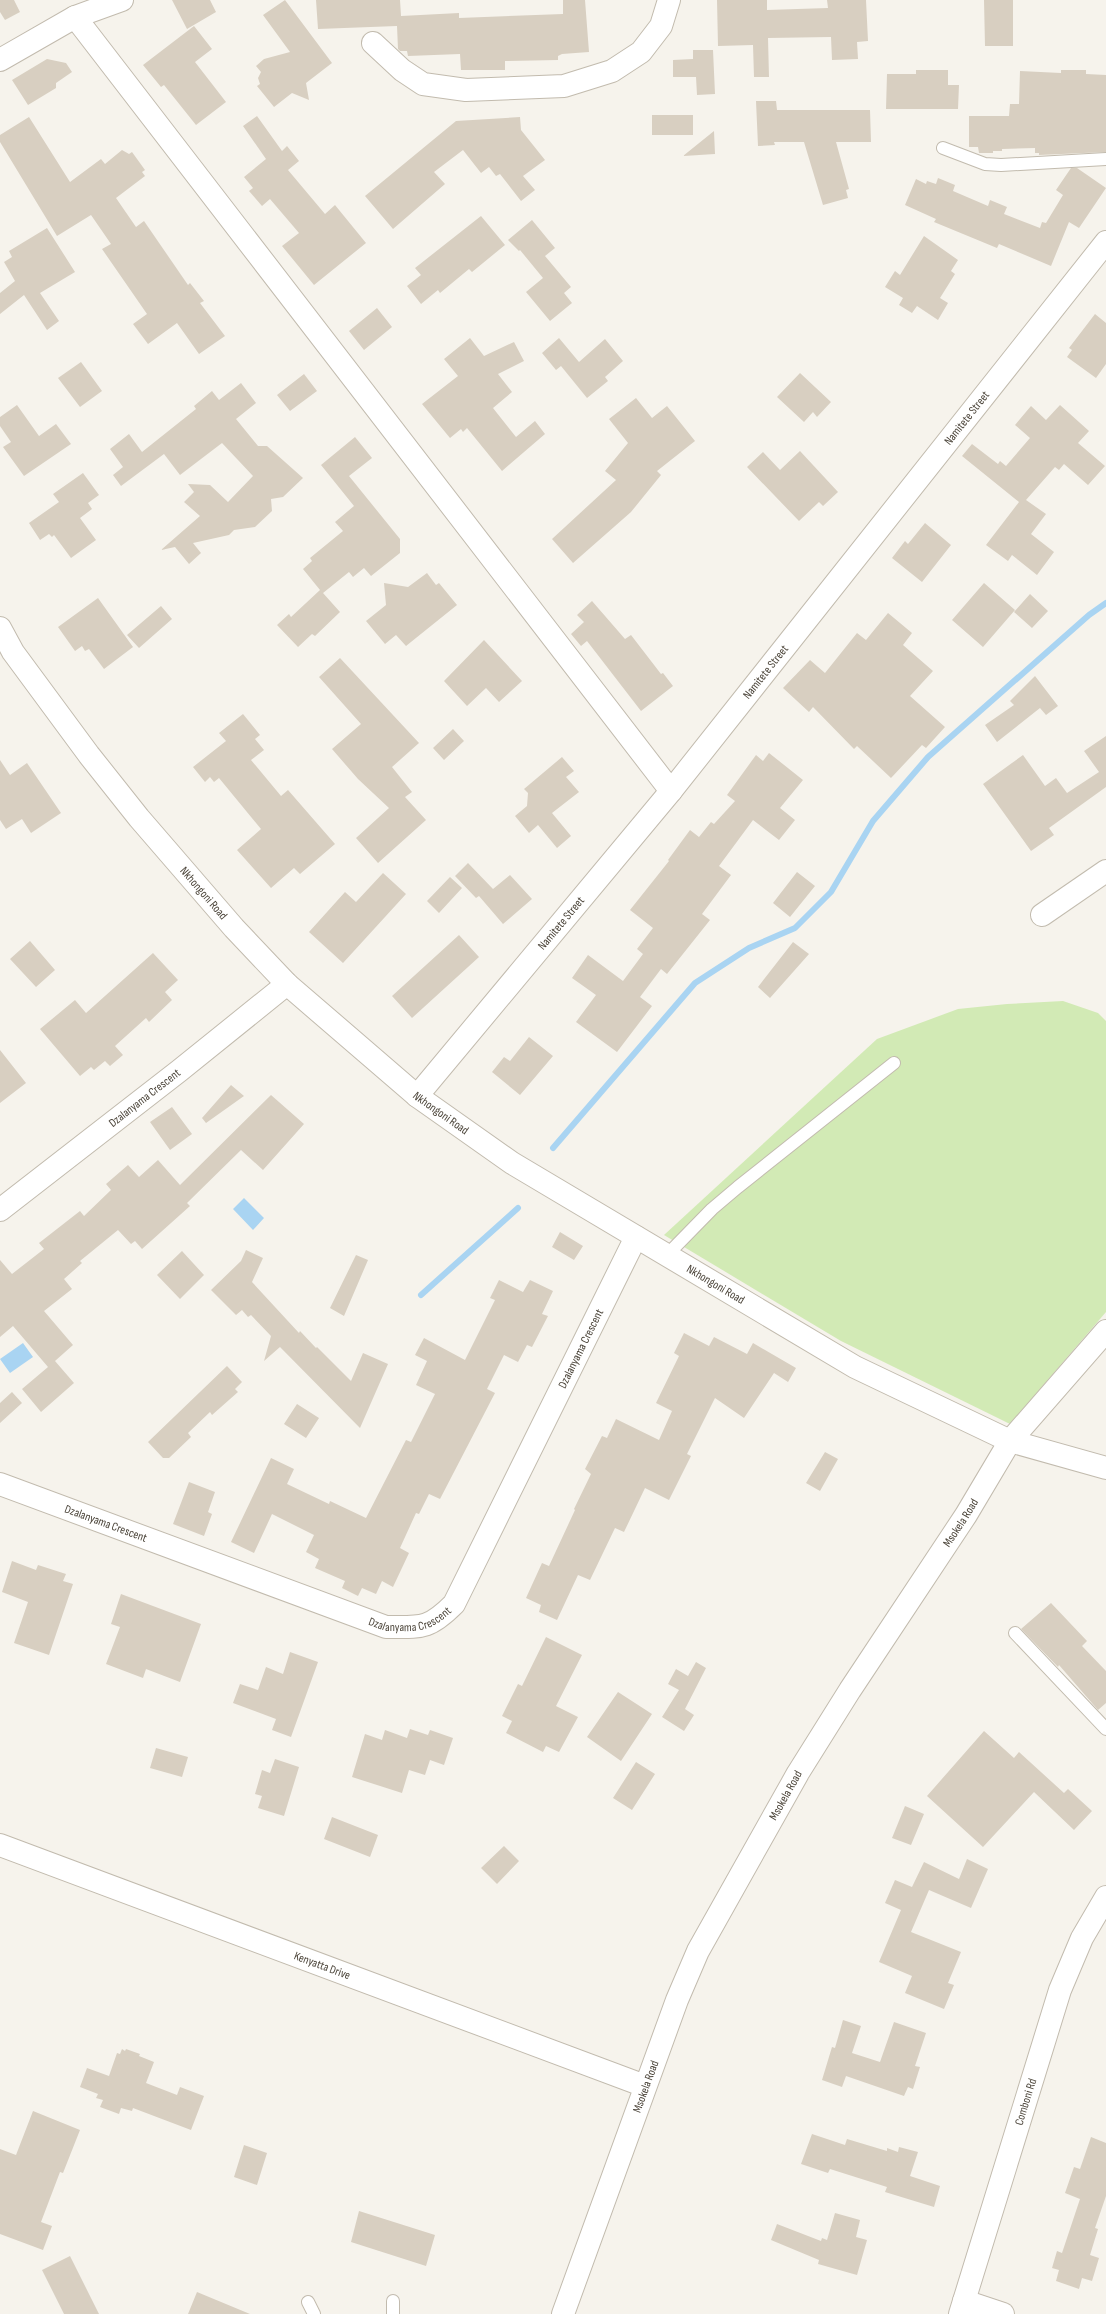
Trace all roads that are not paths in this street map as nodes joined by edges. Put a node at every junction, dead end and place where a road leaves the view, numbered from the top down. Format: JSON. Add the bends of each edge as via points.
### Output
{"nodes":[{"id":1,"x":122,"y":0,"type":"edge"},
{"id":2,"x":669,"y":0,"type":"edge"},
{"id":3,"x":75,"y":17,"type":"junction"},
{"id":4,"x":373,"y":43,"type":"dead end"},
{"id":5,"x":0,"y":60,"type":"edge"},
{"id":6,"x":943,"y":148,"type":"dead end"},
{"id":7,"x":1106,"y":159,"type":"edge"},
{"id":8,"x":1106,"y":242,"type":"edge"},
{"id":9,"x":0,"y":628,"type":"edge"},
{"id":10,"x":7,"y":656,"type":"edge"},
{"id":11,"x":671,"y":791,"type":"junction"},
{"id":12,"x":1106,"y":871,"type":"edge"},
{"id":13,"x":1042,"y":915,"type":"dead end"},
{"id":14,"x":287,"y":984,"type":"junction"},
{"id":15,"x":894,"y":1063,"type":"dead end"},
{"id":16,"x":417,"y":1096,"type":"junction"},
{"id":17,"x":0,"y":1210,"type":"edge"},
{"id":18,"x":636,"y":1237,"type":"junction"},
{"id":19,"x":668,"y":1254,"type":"junction"},
{"id":20,"x":1106,"y":1331,"type":"edge"},
{"id":21,"x":1010,"y":1441,"type":"junction"},
{"id":22,"x":1106,"y":1468,"type":"edge"},
{"id":23,"x":0,"y":1484,"type":"edge"},
{"id":24,"x":1015,"y":1632,"type":"dead end"},
{"id":25,"x":1106,"y":1729,"type":"edge"},
{"id":26,"x":0,"y":1845,"type":"edge"},
{"id":27,"x":1106,"y":1897,"type":"edge"},
{"id":28,"x":645,"y":2086,"type":"junction"},
{"id":29,"x":393,"y":2300,"type":"dead end"},
{"id":30,"x":308,"y":2302,"type":"dead end"},
{"id":31,"x":962,"y":2308,"type":"edge"},
{"id":32,"x":314,"y":2314,"type":"edge"},
{"id":33,"x":393,"y":2314,"type":"edge"},
{"id":34,"x":563,"y":2314,"type":"edge"},
{"id":35,"x":1003,"y":2314,"type":"edge"}],
"edges":[{"from":1,"to":3,"type":"street"},
{"from":2,"to":4,"type":"street","via":[[661,26],[641,52],[612,71],[564,86],[466,90],[423,84],[402,70]]},
{"from":3,"to":5,"type":"street"},
{"from":3,"to":11,"type":"street"},
{"from":6,"to":7,"type":"lane","via":[[985,164],[1001,166]]},
{"from":8,"to":11,"type":"street","name":"Namitete Street"},
{"from":9,"to":10,"type":"street","name":"Nkhongoni Road"},
{"from":10,"to":14,"type":"street","name":"Nkhongoni Road","via":[[139,818],[234,928]]},
{"from":11,"to":16,"type":"street","name":"Namitete Street"},
{"from":12,"to":13,"type":"street"},
{"from":14,"to":16,"type":"street","name":"Nkhongoni Road"},
{"from":14,"to":17,"type":"street","name":"Dzalanyama Crescent"},
{"from":15,"to":19,"type":"lane","via":[[738,1187]]},
{"from":16,"to":18,"type":"street","name":"Nkhongoni Road","via":[[512,1163]]},
{"from":18,"to":19,"type":"street","name":"Nkhongoni Road"},
{"from":18,"to":23,"type":"street","name":"Dzalanyama Crescent","via":[[454,1604],[438,1620],[420,1627],[386,1627]]},
{"from":19,"to":21,"type":"street","name":"Nkhongoni Road","via":[[855,1367]]},
{"from":20,"to":21,"type":"street","name":"Msokela Road"},
{"from":21,"to":22,"type":"street","name":"Nkhongoni Road"},
{"from":21,"to":28,"type":"street","name":"Msokela Road","via":[[963,1521],[850,1690],[786,1794],[698,1951]]},
{"from":24,"to":25,"type":"lane"},
{"from":26,"to":28,"type":"street","name":"Kenyatta Drive"},
{"from":27,"to":31,"type":"street","name":"Comboni Rd","via":[[1082,1938],[1060,1990]]},
{"from":28,"to":34,"type":"street","name":"Msokela Road"},
{"from":29,"to":33,"type":"lane"},
{"from":30,"to":32,"type":"lane"},
{"from":31,"to":35,"type":"street"}]}
